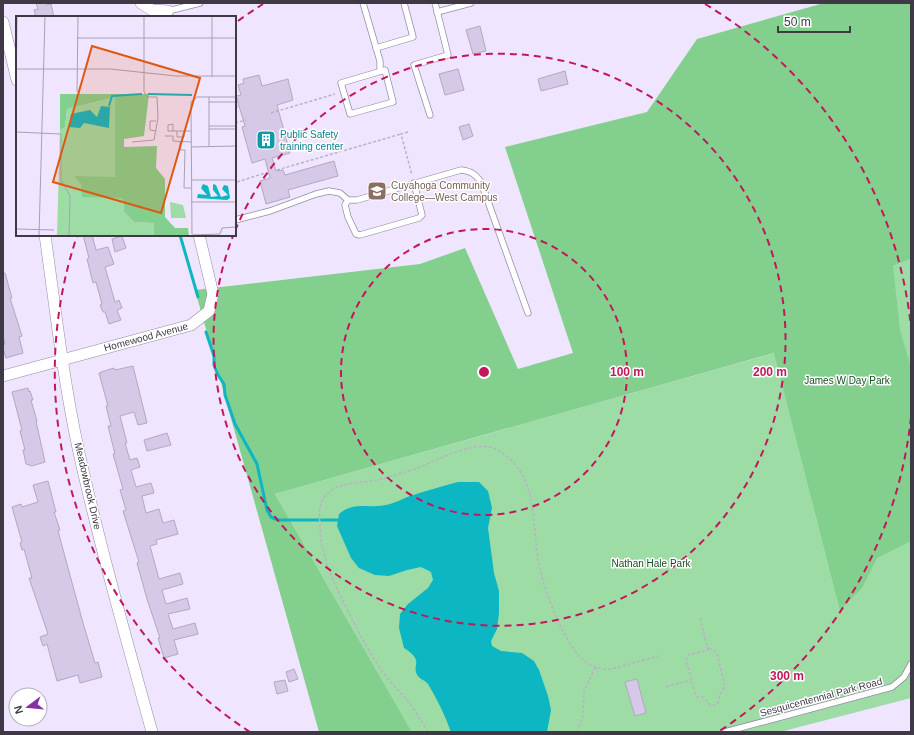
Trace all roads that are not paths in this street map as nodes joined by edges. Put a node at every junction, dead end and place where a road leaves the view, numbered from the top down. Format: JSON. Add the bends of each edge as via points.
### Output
{"nodes":[{"id":1,"x":140,"y":3,"type":"edge"},
{"id":2,"x":200,"y":3,"type":"edge"},
{"id":3,"x":365,"y":3,"type":"edge"},
{"id":4,"x":404,"y":3,"type":"edge"},
{"id":5,"x":435,"y":3,"type":"edge"},
{"id":6,"x":470,"y":3,"type":"edge"},
{"id":7,"x":168,"y":10,"type":"joint"},
{"id":8,"x":437,"y":12,"type":"junction"},
{"id":9,"x":3,"y":22,"type":"edge"},
{"id":10,"x":376,"y":48,"type":"junction"},
{"id":11,"x":380,"y":71,"type":"junction"},
{"id":12,"x":16,"y":76,"type":"edge"},
{"id":13,"x":430,"y":115,"type":"dead end"},
{"id":14,"x":414,"y":183,"type":"junction"},
{"id":15,"x":348,"y":200,"type":"junction"},
{"id":16,"x":236,"y":220,"type":"edge"},
{"id":17,"x":45,"y":236,"type":"edge"},
{"id":18,"x":199,"y":236,"type":"edge"},
{"id":19,"x":528,"y":313,"type":"dead end"},
{"id":20,"x":63,"y":359,"type":"junction"},
{"id":21,"x":3,"y":376,"type":"edge"},
{"id":22,"x":911,"y":664,"type":"edge"},
{"id":23,"x":152,"y":732,"type":"edge"},
{"id":24,"x":725,"y":732,"type":"edge"}],
"edges":[{"from":1,"to":7,"type":"street","via":[[152,10]]},
{"from":2,"to":7,"type":"lane"},
{"from":3,"to":10,"type":"lane"},
{"from":4,"to":10,"type":"lane","via":[[413,36]]},
{"from":5,"to":8,"type":"lane"},
{"from":6,"to":8,"type":"lane"},
{"from":8,"to":13,"type":"lane","via":[[448,55],[414,65]]},
{"from":9,"to":12,"type":"street"},
{"from":10,"to":11,"type":"lane"},
{"from":11,"to":11,"type":"lane","via":[[341,83],[350,114],[393,102],[385,70]]},
{"from":14,"to":15,"type":"lane","via":[[357,200]]},
{"from":14,"to":15,"type":"lane","via":[[422,215],[419,218],[360,235],[356,234],[348,218],[345,205]]},
{"from":14,"to":19,"type":"lane","via":[[461,170],[476,174]]},
{"from":15,"to":16,"type":"lane","via":[[340,193],[329,191]]},
{"from":17,"to":20,"type":"street","name":"Meadowbrook Drive"},
{"from":18,"to":20,"type":"street","name":"Homewood Avenue","via":[[213,294],[209,311],[191,325]]},
{"from":20,"to":21,"type":"street","name":"Homewood Avenue"},
{"from":20,"to":23,"type":"street","name":"Meadowbrook Drive","via":[[78,447],[109,576]]},
{"from":22,"to":24,"type":"lane","name":"Sesquicentennial Park Road","via":[[904,677],[892,687]]}]}
